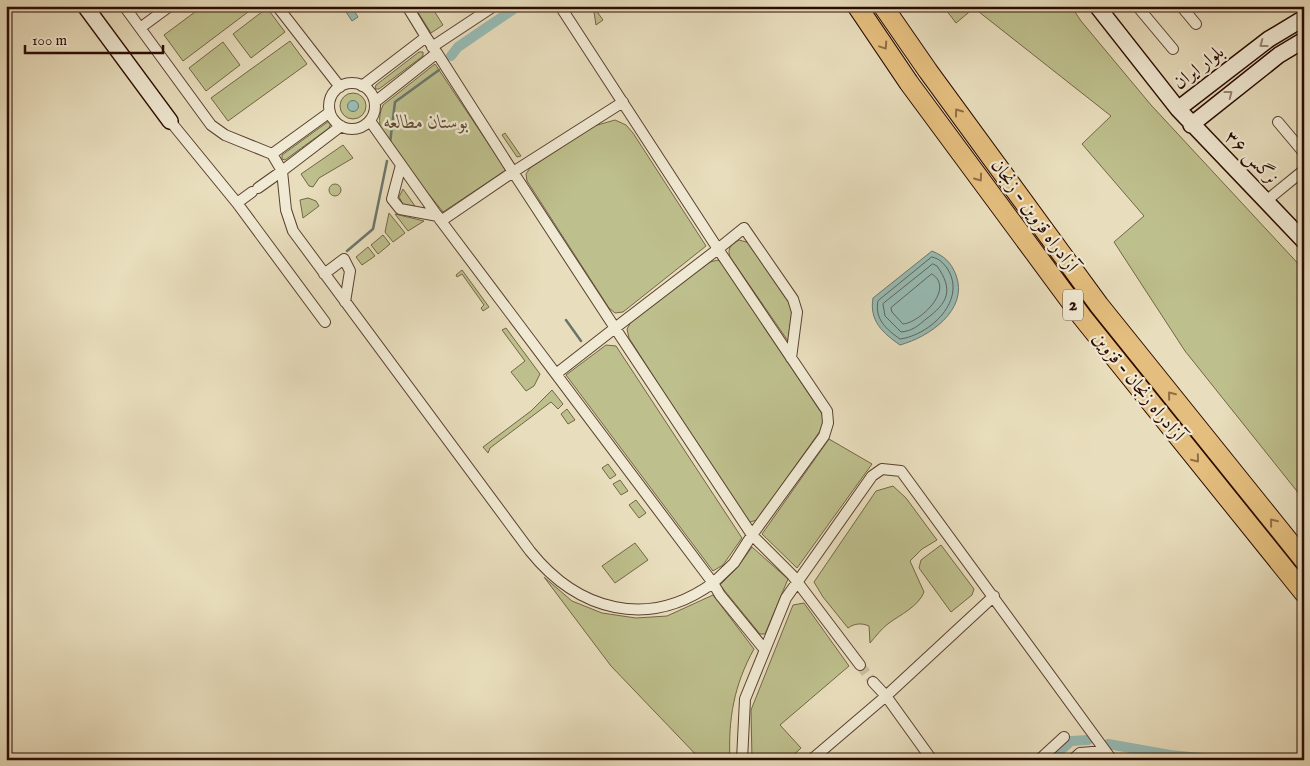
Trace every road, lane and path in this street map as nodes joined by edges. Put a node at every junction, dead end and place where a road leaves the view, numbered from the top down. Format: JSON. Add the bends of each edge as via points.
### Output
{"nodes":[{"id":1,"x":85,"y":6,"type":"edge"},
{"id":2,"x":124,"y":6,"type":"edge"},
{"id":3,"x":170,"y":6,"type":"edge"},
{"id":4,"x":278,"y":6,"type":"edge"},
{"id":5,"x":407,"y":6,"type":"edge"},
{"id":6,"x":494,"y":6,"type":"edge"},
{"id":7,"x":560,"y":6,"type":"edge"},
{"id":8,"x":856,"y":6,"type":"edge"},
{"id":9,"x":884,"y":6,"type":"edge"},
{"id":10,"x":1097,"y":6,"type":"edge"},
{"id":11,"x":1137,"y":6,"type":"edge"},
{"id":12,"x":1181,"y":6,"type":"edge"},
{"id":13,"x":1304,"y":18,"type":"edge"},
{"id":14,"x":1196,"y":24,"type":"dead end"},
{"id":15,"x":140,"y":28,"type":"junction"},
{"id":16,"x":1304,"y":40,"type":"edge"},
{"id":17,"x":432,"y":46,"type":"junction"},
{"id":18,"x":1173,"y":50,"type":"dead end"},
{"id":19,"x":362,"y":86,"type":"junction"},
{"id":20,"x":340,"y":87,"type":"junction"},
{"id":21,"x":375,"y":102,"type":"junction"},
{"id":22,"x":622,"y":102,"type":"junction"},
{"id":23,"x":1178,"y":109,"type":"junction"},
{"id":24,"x":330,"y":112,"type":"junction"},
{"id":25,"x":170,"y":121,"type":"joint"},
{"id":26,"x":370,"y":121,"type":"junction"},
{"id":27,"x":1278,"y":122,"type":"dead end"},
{"id":28,"x":1191,"y":125,"type":"junction"},
{"id":29,"x":341,"y":126,"type":"junction"},
{"id":30,"x":1304,"y":153,"type":"edge"},
{"id":31,"x":272,"y":154,"type":"junction"},
{"id":32,"x":401,"y":166,"type":"junction"},
{"id":33,"x":1304,"y":170,"type":"edge"},
{"id":34,"x":282,"y":171,"type":"junction"},
{"id":35,"x":513,"y":172,"type":"junction"},
{"id":36,"x":1266,"y":201,"type":"junction"},
{"id":37,"x":237,"y":203,"type":"junction"},
{"id":38,"x":439,"y":218,"type":"junction"},
{"id":39,"x":1304,"y":241,"type":"edge"},
{"id":40,"x":718,"y":249,"type":"junction"},
{"id":41,"x":324,"y":274,"type":"junction"},
{"id":42,"x":344,"y":302,"type":"junction"},
{"id":43,"x":325,"y":322,"type":"dead end"},
{"id":44,"x":615,"y":328,"type":"junction"},
{"id":45,"x":791,"y":358,"type":"junction"},
{"id":46,"x":556,"y":374,"type":"junction"},
{"id":47,"x":752,"y":535,"type":"junction"},
{"id":48,"x":1304,"y":560,"type":"edge"},
{"id":49,"x":798,"y":581,"type":"junction"},
{"id":50,"x":714,"y":583,"type":"junction"},
{"id":51,"x":1304,"y":593,"type":"edge"},
{"id":52,"x":994,"y":596,"type":"junction"},
{"id":53,"x":765,"y":650,"type":"junction"},
{"id":54,"x":860,"y":665,"type":"tunnel mouth"},
{"id":55,"x":872,"y":682,"type":"tunnel mouth"},
{"id":56,"x":886,"y":696,"type":"junction"},
{"id":57,"x":1064,"y":737,"type":"dead end"},
{"id":58,"x":1105,"y":751,"type":"junction"},
{"id":59,"x":742,"y":760,"type":"edge"},
{"id":60,"x":811,"y":760,"type":"edge"},
{"id":61,"x":932,"y":760,"type":"edge"},
{"id":62,"x":1039,"y":760,"type":"edge"},
{"id":63,"x":1072,"y":760,"type":"edge"},
{"id":64,"x":1112,"y":760,"type":"edge"}],
"edges":[{"from":1,"to":25,"type":"street"},
{"from":2,"to":15,"type":"street"},
{"from":3,"to":15,"type":"street"},
{"from":4,"to":20,"type":"street"},
{"from":5,"to":17,"type":"street"},
{"from":6,"to":17,"type":"street"},
{"from":7,"to":22,"type":"street"},
{"from":8,"to":51,"type":"highway","name":"آزادراه زنجان - قزوین","number":"2","one_way":true,"via":[[1082,317]]},
{"from":48,"to":9,"type":"highway","name":"آزادراه قزوین - زنجان","number":"2","one_way":true,"via":[[1099,305]]},
{"from":10,"to":23,"type":"street"},
{"from":11,"to":18,"type":"street"},
{"from":12,"to":14,"type":"street"},
{"from":13,"to":23,"type":"street","name":"بلوار ایران","one_way":true,"via":[[1268,39]]},
{"from":15,"to":31,"type":"street","via":[[211,125],[225,135]]},
{"from":28,"to":16,"type":"street","name":"بلوار ایران","one_way":true,"via":[[1279,55]]},
{"from":17,"to":19,"type":"street"},
{"from":17,"to":21,"type":"street"},
{"from":17,"to":35,"type":"street"},
{"from":19,"to":20,"type":"street","via":[[350,84]]},
{"from":19,"to":21,"type":"street"},
{"from":20,"to":24,"type":"street","via":[[331,98]]},
{"from":21,"to":26,"type":"street"},
{"from":22,"to":35,"type":"street"},
{"from":22,"to":40,"type":"street"},
{"from":23,"to":28,"type":"street","name":"بلوار ایران"},
{"from":24,"to":29,"type":"street"},
{"from":24,"to":31,"type":"street"},
{"from":25,"to":37,"type":"street"},
{"from":26,"to":29,"type":"street","via":[[356,129]]},
{"from":26,"to":32,"type":"street"},
{"from":27,"to":30,"type":"street"},
{"from":28,"to":36,"type":"street","name":"نرگس ۳۶"},
{"from":29,"to":34,"type":"street"},
{"from":31,"to":34,"type":"street"},
{"from":32,"to":38,"type":"street"},
{"from":32,"to":38,"type":"street","via":[[392,199],[400,209]]},
{"from":33,"to":36,"type":"street"},
{"from":34,"to":37,"type":"street"},
{"from":34,"to":41,"type":"street","via":[[286,210],[293,231]]},
{"from":35,"to":38,"type":"street"},
{"from":35,"to":44,"type":"street"},
{"from":36,"to":39,"type":"street","name":"نرگس ۳۶"},
{"from":37,"to":43,"type":"street"},
{"from":38,"to":46,"type":"street"},
{"from":40,"to":44,"type":"street"},
{"from":40,"to":45,"type":"street"},
{"from":40,"to":45,"type":"street","via":[[744,228],[793,299],[797,312]]},
{"from":41,"to":42,"type":"street"},
{"from":41,"to":42,"type":"street","via":[[344,259],[350,271]]},
{"from":42,"to":50,"type":"street","via":[[530,550],[560,583],[588,599],[616,607],[650,610],[680,603]]},
{"from":44,"to":46,"type":"street"},
{"from":44,"to":47,"type":"street"},
{"from":45,"to":47,"type":"street","via":[[827,411],[828,422],[824,436]]},
{"from":46,"to":50,"type":"street"},
{"from":47,"to":49,"type":"street"},
{"from":47,"to":50,"type":"street","via":[[734,563]]},
{"from":49,"to":52,"type":"street","via":[[872,476],[882,469],[901,471]]},
{"from":49,"to":53,"type":"street","via":[[786,598]]},
{"from":49,"to":54,"type":"street"},
{"from":50,"to":53,"type":"street"},
{"from":52,"to":56,"type":"street"},
{"from":52,"to":58,"type":"street"},
{"from":53,"to":59,"type":"street","via":[[745,698]]},
{"from":55,"to":56,"type":"street"},
{"from":56,"to":60,"type":"street"},
{"from":56,"to":61,"type":"street"},
{"from":57,"to":62,"type":"street"},
{"from":58,"to":63,"type":"street","via":[[1080,753]]},
{"from":58,"to":64,"type":"street"}]}
